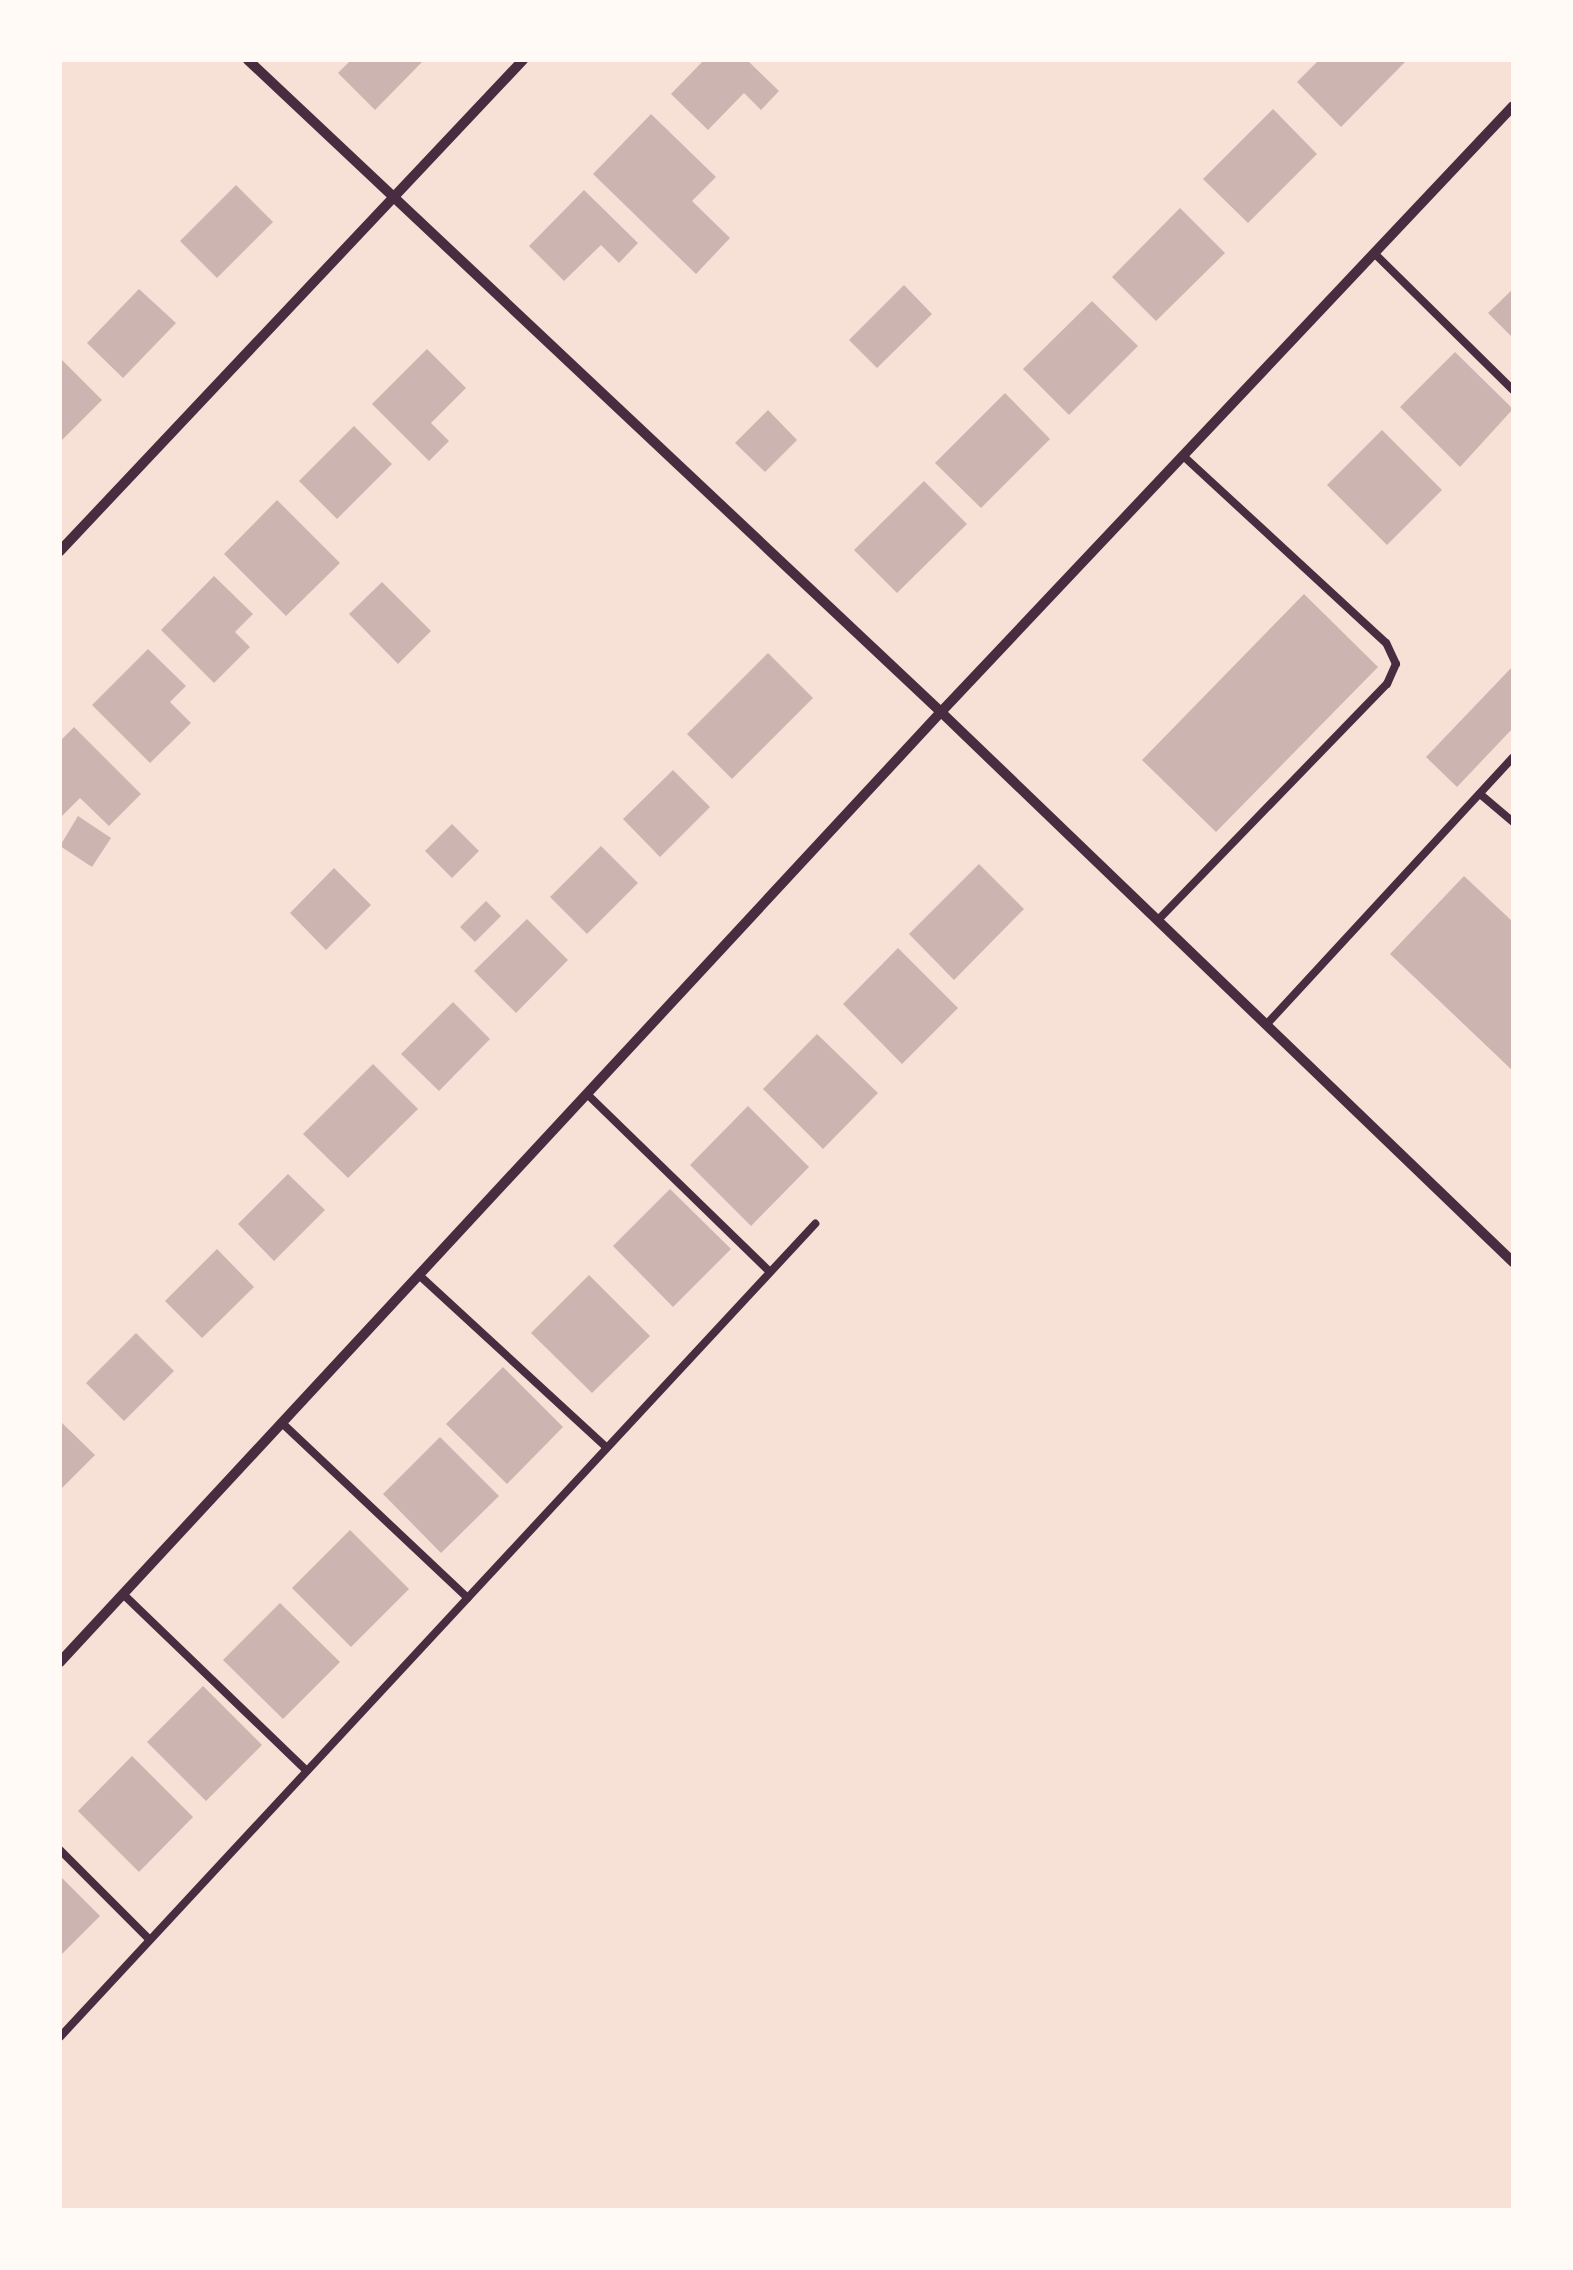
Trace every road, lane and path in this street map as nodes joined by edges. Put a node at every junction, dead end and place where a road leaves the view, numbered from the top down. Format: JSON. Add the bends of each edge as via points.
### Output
{"nodes":[{"id":1,"x":248,"y":60,"type":"edge"},
{"id":2,"x":523,"y":60,"type":"edge"},
{"id":3,"x":1513,"y":106,"type":"edge"},
{"id":4,"x":394,"y":196,"type":"junction"},
{"id":5,"x":1374,"y":254,"type":"junction"},
{"id":6,"x":1513,"y":390,"type":"edge"},
{"id":7,"x":1182,"y":456,"type":"junction"},
{"id":8,"x":60,"y":552,"type":"edge"},
{"id":9,"x":941,"y":712,"type":"junction"},
{"id":10,"x":1513,"y":758,"type":"edge"},
{"id":11,"x":1480,"y":794,"type":"junction"},
{"id":12,"x":1513,"y":822,"type":"edge"},
{"id":13,"x":1158,"y":920,"type":"junction"},
{"id":14,"x":1266,"y":1025,"type":"junction"},
{"id":15,"x":588,"y":1094,"type":"junction"},
{"id":16,"x":815,"y":1224,"type":"dead end"},
{"id":17,"x":1513,"y":1262,"type":"edge"},
{"id":18,"x":770,"y":1272,"type":"junction"},
{"id":19,"x":419,"y":1274,"type":"junction"},
{"id":20,"x":282,"y":1423,"type":"junction"},
{"id":21,"x":607,"y":1448,"type":"junction"},
{"id":22,"x":123,"y":1594,"type":"junction"},
{"id":23,"x":468,"y":1598,"type":"junction"},
{"id":24,"x":60,"y":1662,"type":"edge"},
{"id":25,"x":307,"y":1771,"type":"junction"},
{"id":26,"x":60,"y":1850,"type":"edge"},
{"id":27,"x":150,"y":1940,"type":"junction"},
{"id":28,"x":60,"y":2037,"type":"edge"}],
"edges":[{"from":1,"to":4,"type":"street"},
{"from":2,"to":4,"type":"street"},
{"from":3,"to":5,"type":"street"},
{"from":4,"to":8,"type":"street"},
{"from":4,"to":9,"type":"street"},
{"from":5,"to":6,"type":"lane"},
{"from":5,"to":7,"type":"street"},
{"from":7,"to":9,"type":"street"},
{"from":7,"to":13,"type":"lane","via":[[1386,643],[1396,664],[1387,684]]},
{"from":9,"to":13,"type":"street"},
{"from":9,"to":15,"type":"street"},
{"from":10,"to":11,"type":"lane"},
{"from":11,"to":12,"type":"lane"},
{"from":11,"to":14,"type":"lane"},
{"from":13,"to":14,"type":"street"},
{"from":14,"to":17,"type":"street"},
{"from":15,"to":18,"type":"lane"},
{"from":15,"to":19,"type":"street"},
{"from":16,"to":18,"type":"lane"},
{"from":18,"to":21,"type":"lane"},
{"from":19,"to":20,"type":"street"},
{"from":19,"to":21,"type":"lane"},
{"from":20,"to":22,"type":"street"},
{"from":20,"to":23,"type":"lane"},
{"from":21,"to":23,"type":"lane"},
{"from":22,"to":24,"type":"street"},
{"from":22,"to":25,"type":"lane"},
{"from":23,"to":25,"type":"lane"},
{"from":25,"to":27,"type":"lane"},
{"from":26,"to":27,"type":"lane"},
{"from":27,"to":28,"type":"lane"}]}
